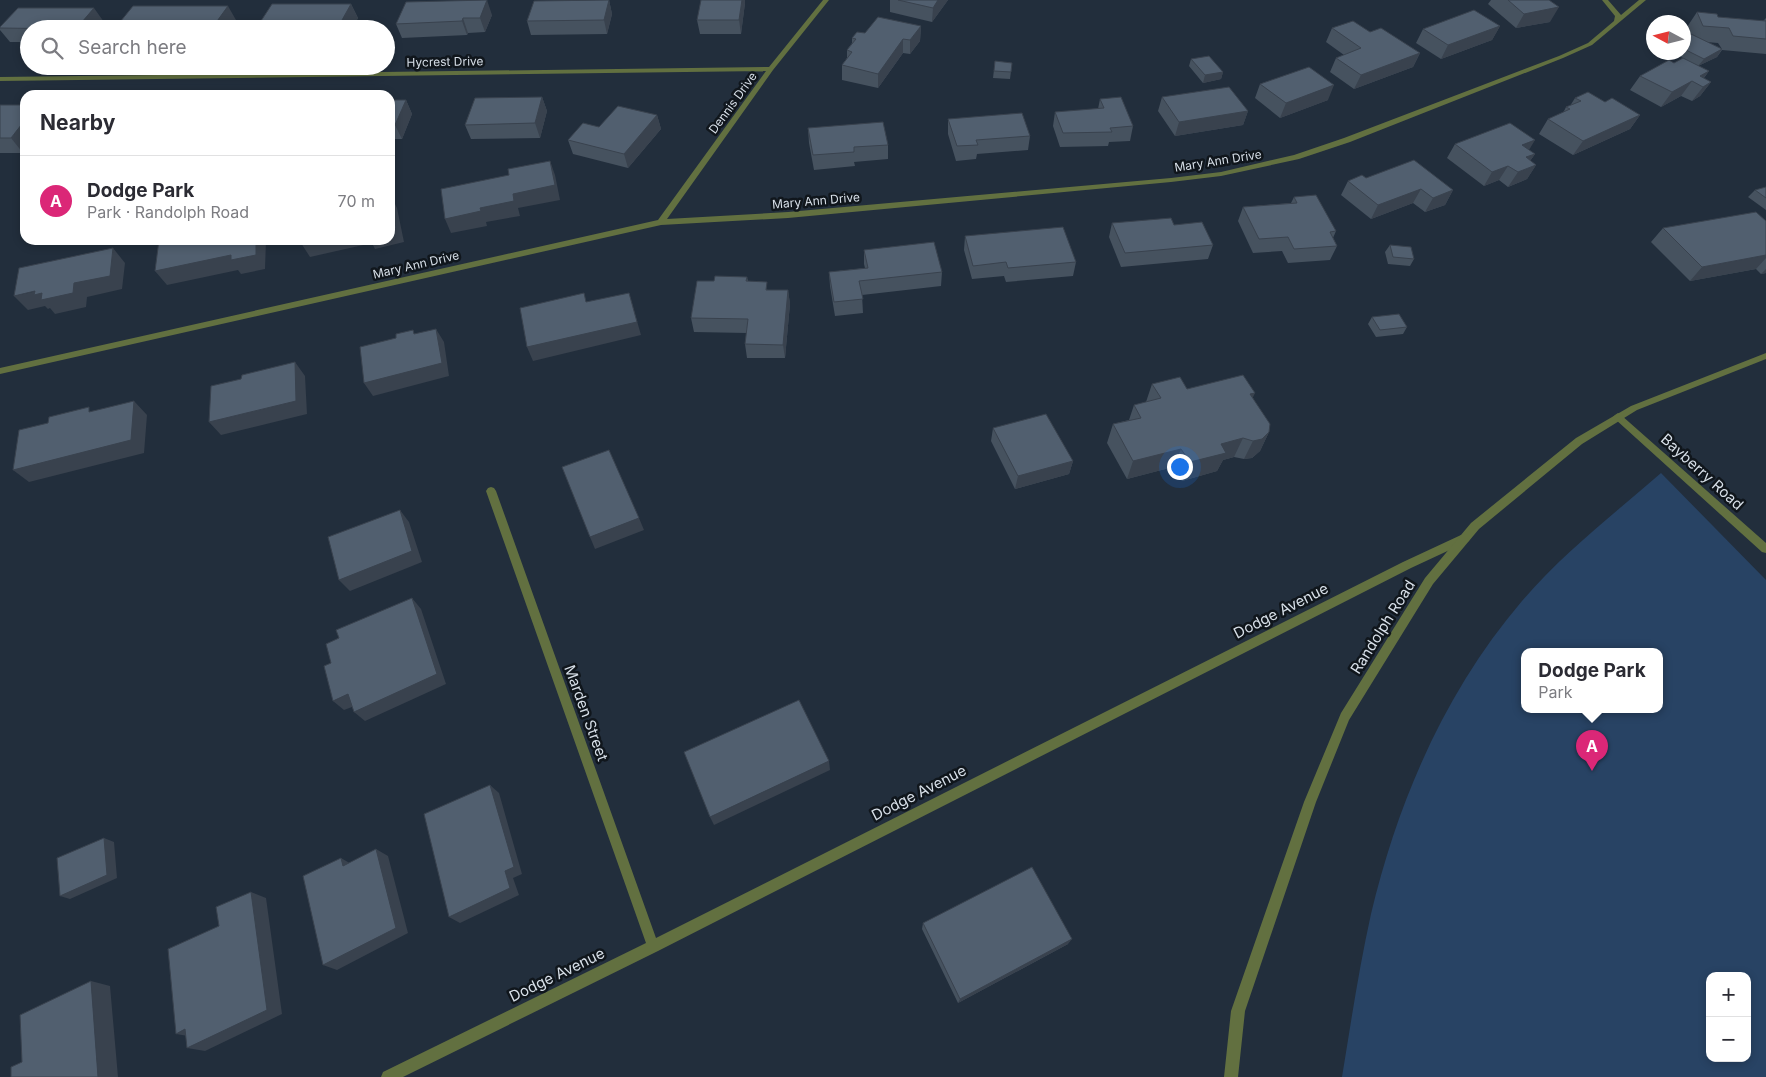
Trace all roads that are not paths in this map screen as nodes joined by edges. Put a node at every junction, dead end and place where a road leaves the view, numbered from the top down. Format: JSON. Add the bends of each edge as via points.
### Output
{"nodes":[{"id":1,"x":826,"y":0,"type":"edge"},
{"id":2,"x":1605,"y":0,"type":"edge"},
{"id":3,"x":1643,"y":0,"type":"edge"},
{"id":4,"x":1617,"y":21,"type":"junction"},
{"id":5,"x":770,"y":70,"type":"junction"},
{"id":6,"x":395,"y":74,"type":"edge"},
{"id":7,"x":342,"y":75,"type":"edge"},
{"id":8,"x":0,"y":79,"type":"edge"},
{"id":9,"x":661,"y":222,"type":"junction"},
{"id":10,"x":1766,"y":356,"type":"edge"},
{"id":11,"x":0,"y":371,"type":"edge"},
{"id":12,"x":1618,"y":417,"type":"junction"},
{"id":13,"x":491,"y":491,"type":"dead end"},
{"id":14,"x":1465,"y":538,"type":"junction"},
{"id":15,"x":1766,"y":550,"type":"edge"},
{"id":16,"x":653,"y":946,"type":"junction"},
{"id":17,"x":388,"y":1077,"type":"edge"},
{"id":18,"x":1230,"y":1077,"type":"edge"}],
"edges":[{"from":1,"to":5,"type":"street","name":"Dennis Drive"},
{"from":2,"to":4,"type":"street","via":[[1618,16]]},
{"from":3,"to":4,"type":"street","name":"Mary Ann Drive"},
{"from":4,"to":9,"type":"street","name":"Mary Ann Drive","via":[[1590,44],[1561,57],[1347,140],[1263,166],[1161,181],[788,215]]},
{"from":5,"to":6,"type":"street","name":"Hycrest Drive"},
{"from":5,"to":9,"type":"street","name":"Dennis Drive"},
{"from":7,"to":8,"type":"street","name":"Hycrest Drive"},
{"from":9,"to":11,"type":"street","name":"Mary Ann Drive"},
{"from":10,"to":12,"type":"street","name":"Randolph Road"},
{"from":12,"to":14,"type":"street","name":"Randolph Road","via":[[1579,441],[1475,526]]},
{"from":12,"to":15,"type":"street","name":"Bayberry Road"},
{"from":13,"to":16,"type":"street","name":"Marden Street"},
{"from":14,"to":16,"type":"street","name":"Dodge Avenue"},
{"from":14,"to":18,"type":"street","name":"Randolph Road","via":[[1429,580],[1345,717],[1310,802],[1238,1011]]},
{"from":16,"to":17,"type":"street","name":"Dodge Avenue"}]}
